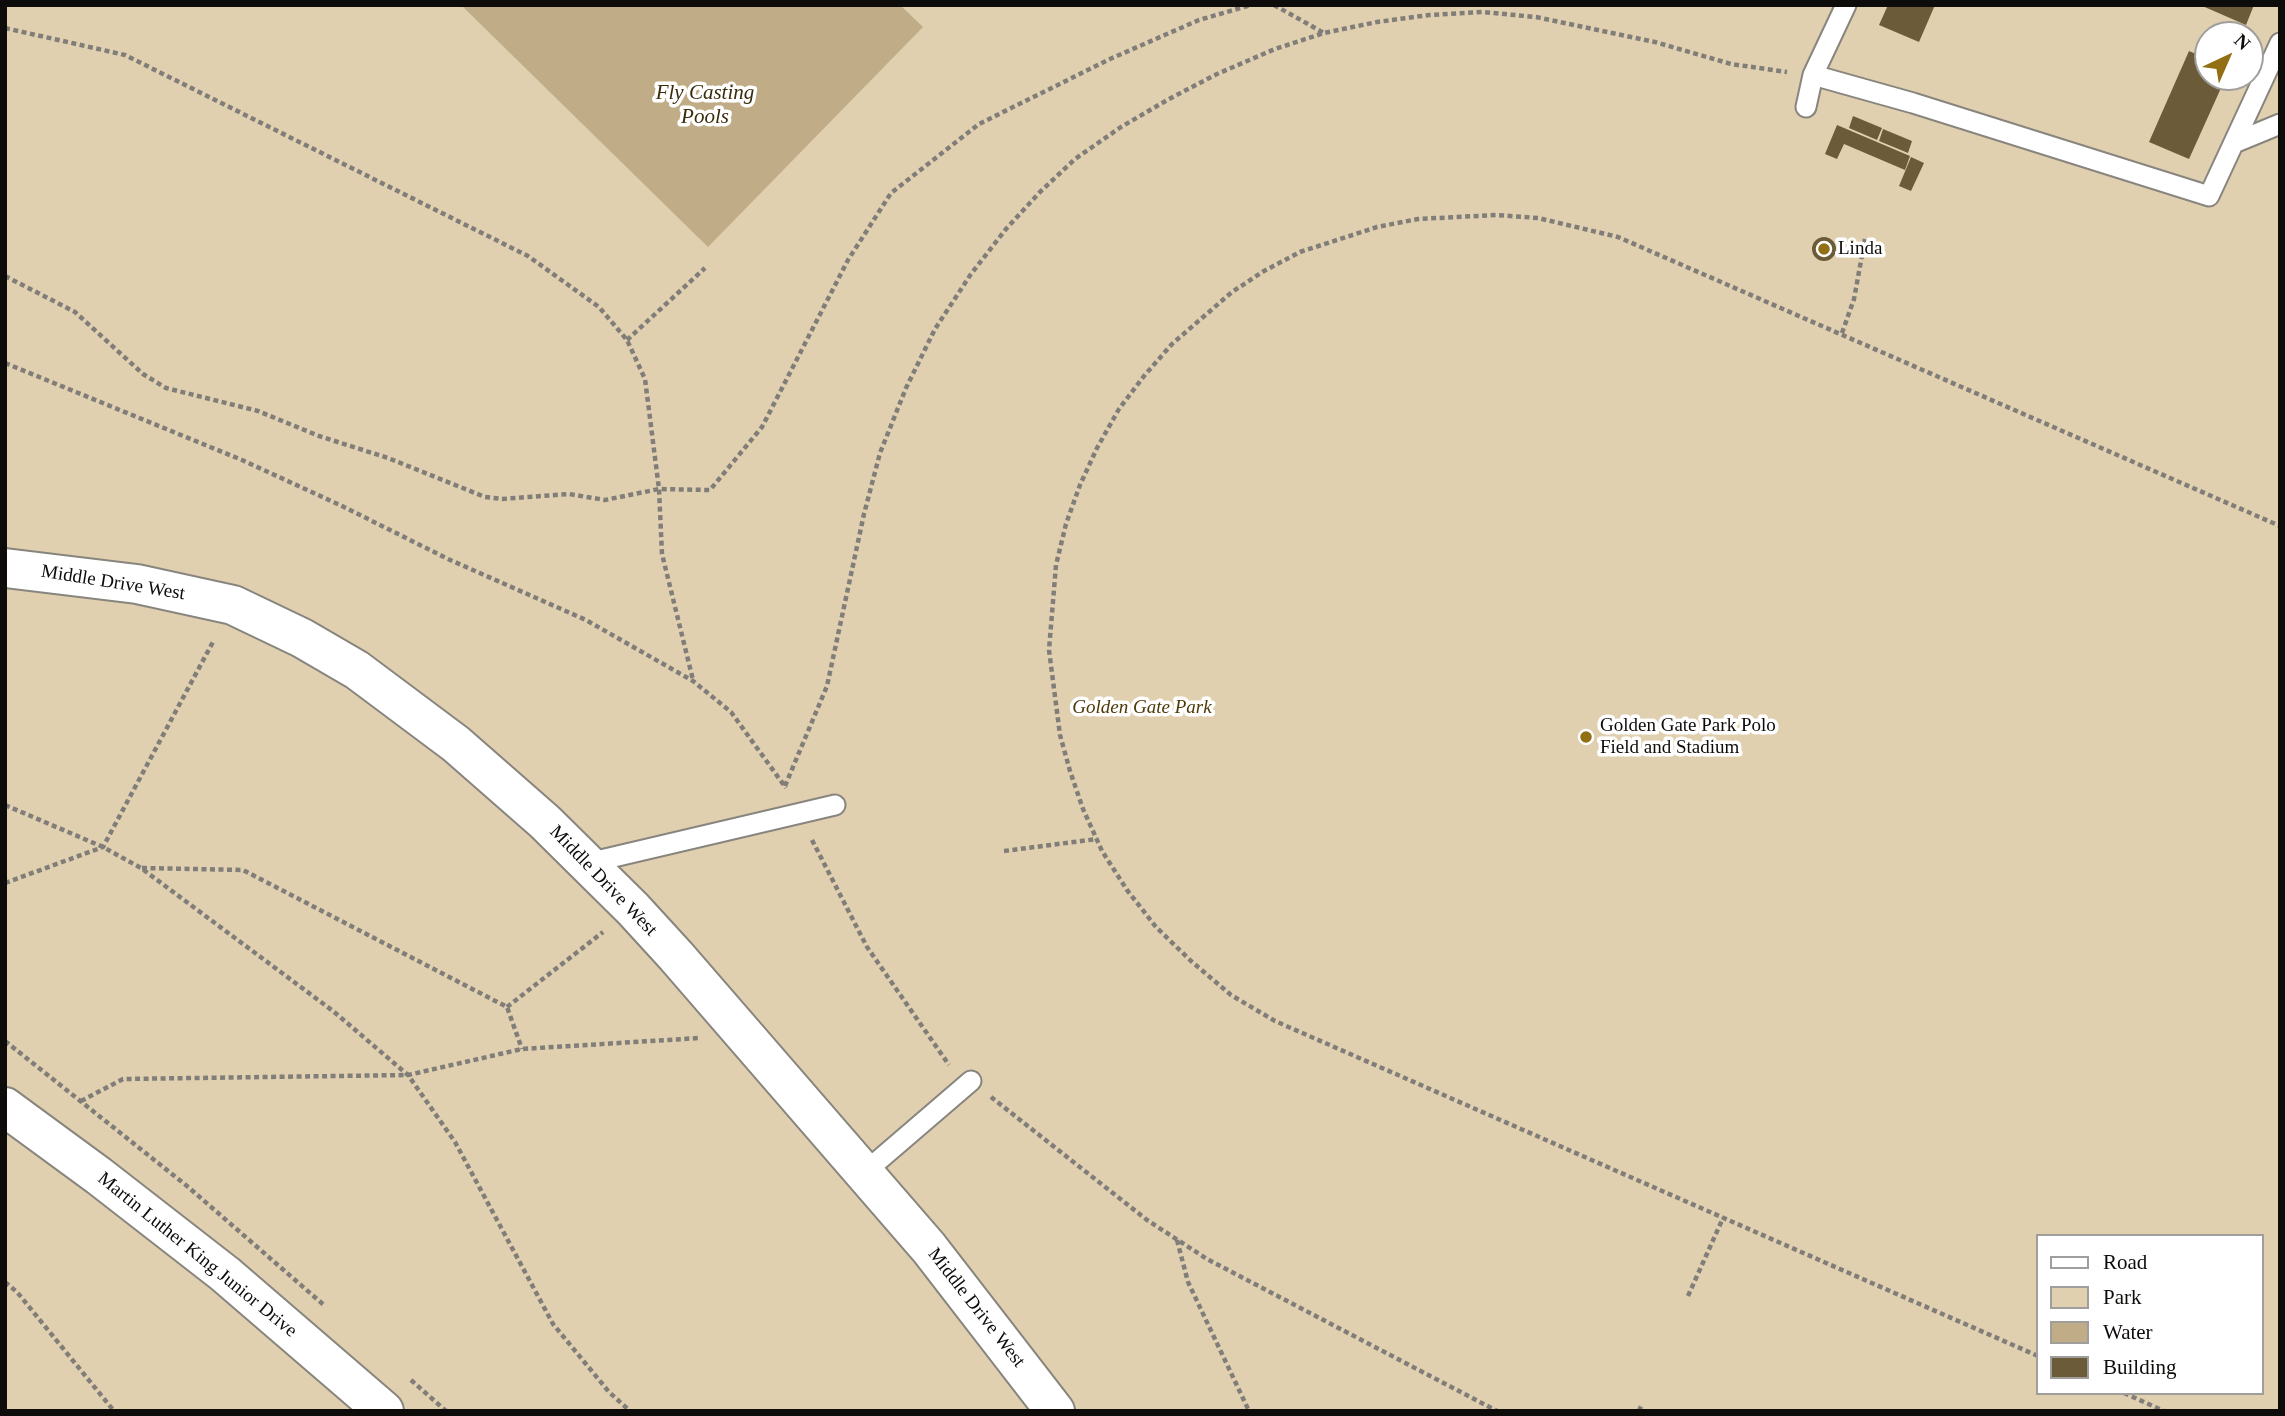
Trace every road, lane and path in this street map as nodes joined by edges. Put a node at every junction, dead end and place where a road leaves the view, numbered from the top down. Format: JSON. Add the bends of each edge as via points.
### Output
{"nodes":[{"id":1,"x":1251,"y":5,"type":"edge"},
{"id":2,"x":1274,"y":5,"type":"edge"},
{"id":3,"x":1846,"y":5,"type":"edge"},
{"id":4,"x":5,"y":28,"type":"edge"},
{"id":5,"x":1324,"y":33,"type":"junction"},
{"id":6,"x":2280,"y":43,"type":"edge"},
{"id":7,"x":1813,"y":75,"type":"junction"},
{"id":8,"x":1806,"y":107,"type":"dead end"},
{"id":9,"x":2280,"y":124,"type":"edge"},
{"id":10,"x":2234,"y":143,"type":"junction"},
{"id":11,"x":1866,"y":239,"type":"dead end"},
{"id":12,"x":705,"y":268,"type":"dead end"},
{"id":13,"x":5,"y":276,"type":"edge"},
{"id":14,"x":1842,"y":334,"type":"junction"},
{"id":15,"x":627,"y":340,"type":"junction"},
{"id":16,"x":5,"y":363,"type":"edge"},
{"id":17,"x":659,"y":489,"type":"junction"},
{"id":18,"x":2280,"y":526,"type":"edge"},
{"id":19,"x":5,"y":568,"type":"edge"},
{"id":20,"x":233,"y":605,"type":"junction"},
{"id":21,"x":693,"y":681,"type":"junction"},
{"id":22,"x":785,"y":786,"type":"junction"},
{"id":23,"x":5,"y":804,"type":"edge"},
{"id":24,"x":835,"y":805,"type":"dead end"},
{"id":25,"x":798,"y":813,"type":"junction"},
{"id":26,"x":1097,"y":839,"type":"junction"},
{"id":27,"x":103,"y":847,"type":"junction"},
{"id":28,"x":1004,"y":851,"type":"dead end"},
{"id":29,"x":588,"y":863,"type":"junction"},
{"id":30,"x":141,"y":868,"type":"junction"},
{"id":31,"x":5,"y":883,"type":"edge"},
{"id":32,"x":633,"y":909,"type":"junction"},
{"id":33,"x":508,"y":1007,"type":"junction"},
{"id":34,"x":745,"y":1035,"type":"junction"},
{"id":35,"x":5,"y":1041,"type":"edge"},
{"id":36,"x":522,"y":1049,"type":"junction"},
{"id":37,"x":408,"y":1076,"type":"junction"},
{"id":38,"x":971,"y":1081,"type":"junction"},
{"id":39,"x":81,"y":1101,"type":"junction"},
{"id":40,"x":5,"y":1107,"type":"edge"},
{"id":41,"x":865,"y":1172,"type":"junction"},
{"id":42,"x":1723,"y":1218,"type":"junction"},
{"id":43,"x":1177,"y":1239,"type":"junction"},
{"id":44,"x":5,"y":1282,"type":"edge"},
{"id":45,"x":1688,"y":1296,"type":"dead end"},
{"id":46,"x":332,"y":1312,"type":"dead end"},
{"id":47,"x":2036,"y":1355,"type":"edge"},
{"id":48,"x":404,"y":1375,"type":"dead end"},
{"id":49,"x":2128,"y":1395,"type":"edge"},
{"id":50,"x":114,"y":1411,"type":"edge"},
{"id":51,"x":384,"y":1411,"type":"edge"},
{"id":52,"x":446,"y":1411,"type":"edge"},
{"id":53,"x":630,"y":1411,"type":"edge"},
{"id":54,"x":1055,"y":1411,"type":"edge"},
{"id":55,"x":1249,"y":1411,"type":"edge"},
{"id":56,"x":1497,"y":1411,"type":"edge"},
{"id":57,"x":2164,"y":1411,"type":"edge"}],
"edges":[{"from":1,"to":17,"type":"path","via":[[1199,20],[979,124],[891,192],[848,260],[762,427],[710,490]]},
{"from":2,"to":5,"type":"path"},
{"from":3,"to":7,"type":"lane"},
{"from":4,"to":15,"type":"path","via":[[125,55],[528,256],[599,307]]},
{"from":5,"to":7,"type":"path","via":[[1429,15],[1482,12],[1595,28],[1731,64]]},
{"from":5,"to":22,"type":"path","via":[[1217,74],[1121,127],[1075,159],[1040,192],[971,274],[906,388],[880,453],[827,687]]},
{"from":6,"to":10,"type":"lane"},
{"from":7,"to":8,"type":"lane"},
{"from":7,"to":10,"type":"lane","via":[[2209,196]]},
{"from":9,"to":10,"type":"lane"},
{"from":11,"to":14,"type":"path"},
{"from":12,"to":15,"type":"path"},
{"from":13,"to":17,"type":"path","via":[[75,312],[143,374],[166,388],[258,411],[485,497],[569,494],[605,500]]},
{"from":14,"to":18,"type":"path"},
{"from":14,"to":26,"type":"path","via":[[1618,237],[1538,218],[1497,215],[1418,219],[1367,230],[1300,252],[1232,292],[1172,344],[1119,409],[1080,485],[1063,534],[1051,607],[1053,692],[1070,771]]},
{"from":15,"to":17,"type":"path","via":[[645,379]]},
{"from":16,"to":21,"type":"path","via":[[315,493],[586,620]]},
{"from":17,"to":21,"type":"path","via":[[662,554]]},
{"from":19,"to":20,"type":"street","name":"Middle Drive West","via":[[137,583]]},
{"from":20,"to":27,"type":"path"},
{"from":20,"to":29,"type":"street","name":"Middle Drive West","via":[[357,670],[503,783]]},
{"from":21,"to":22,"type":"path","via":[[731,712]]},
{"from":22,"to":25,"type":"path"},
{"from":23,"to":27,"type":"path"},
{"from":24,"to":25,"type":"lane"},
{"from":25,"to":29,"type":"lane"},
{"from":25,"to":38,"type":"path","via":[[867,947],[957,1076]]},
{"from":26,"to":28,"type":"path"},
{"from":26,"to":42,"type":"path","via":[[1127,890],[1156,926],[1231,995],[1321,1042]]},
{"from":27,"to":30,"type":"path"},
{"from":27,"to":31,"type":"path"},
{"from":29,"to":32,"type":"street","name":"Middle Drive West"},
{"from":30,"to":33,"type":"path","via":[[243,870]]},
{"from":30,"to":37,"type":"path","via":[[333,1011]]},
{"from":32,"to":33,"type":"path"},
{"from":32,"to":34,"type":"street","name":"Middle Drive West"},
{"from":33,"to":36,"type":"path"},
{"from":34,"to":36,"type":"path"},
{"from":34,"to":41,"type":"street","name":"Middle Drive West"},
{"from":35,"to":39,"type":"path"},
{"from":36,"to":37,"type":"path"},
{"from":37,"to":39,"type":"path","via":[[124,1079]]},
{"from":37,"to":53,"type":"path","via":[[455,1142],[553,1324]]},
{"from":38,"to":41,"type":"lane"},
{"from":38,"to":43,"type":"path"},
{"from":39,"to":46,"type":"path"},
{"from":40,"to":51,"type":"street","name":"Martin Luther King Junior Drive","via":[[225,1274]]},
{"from":41,"to":54,"type":"street","name":"Middle Drive West"},
{"from":42,"to":45,"type":"path"},
{"from":42,"to":47,"type":"path"},
{"from":43,"to":55,"type":"path","via":[[1188,1282]]},
{"from":43,"to":56,"type":"path"},
{"from":44,"to":50,"type":"path"},
{"from":48,"to":52,"type":"path"},
{"from":49,"to":57,"type":"path"}]}
